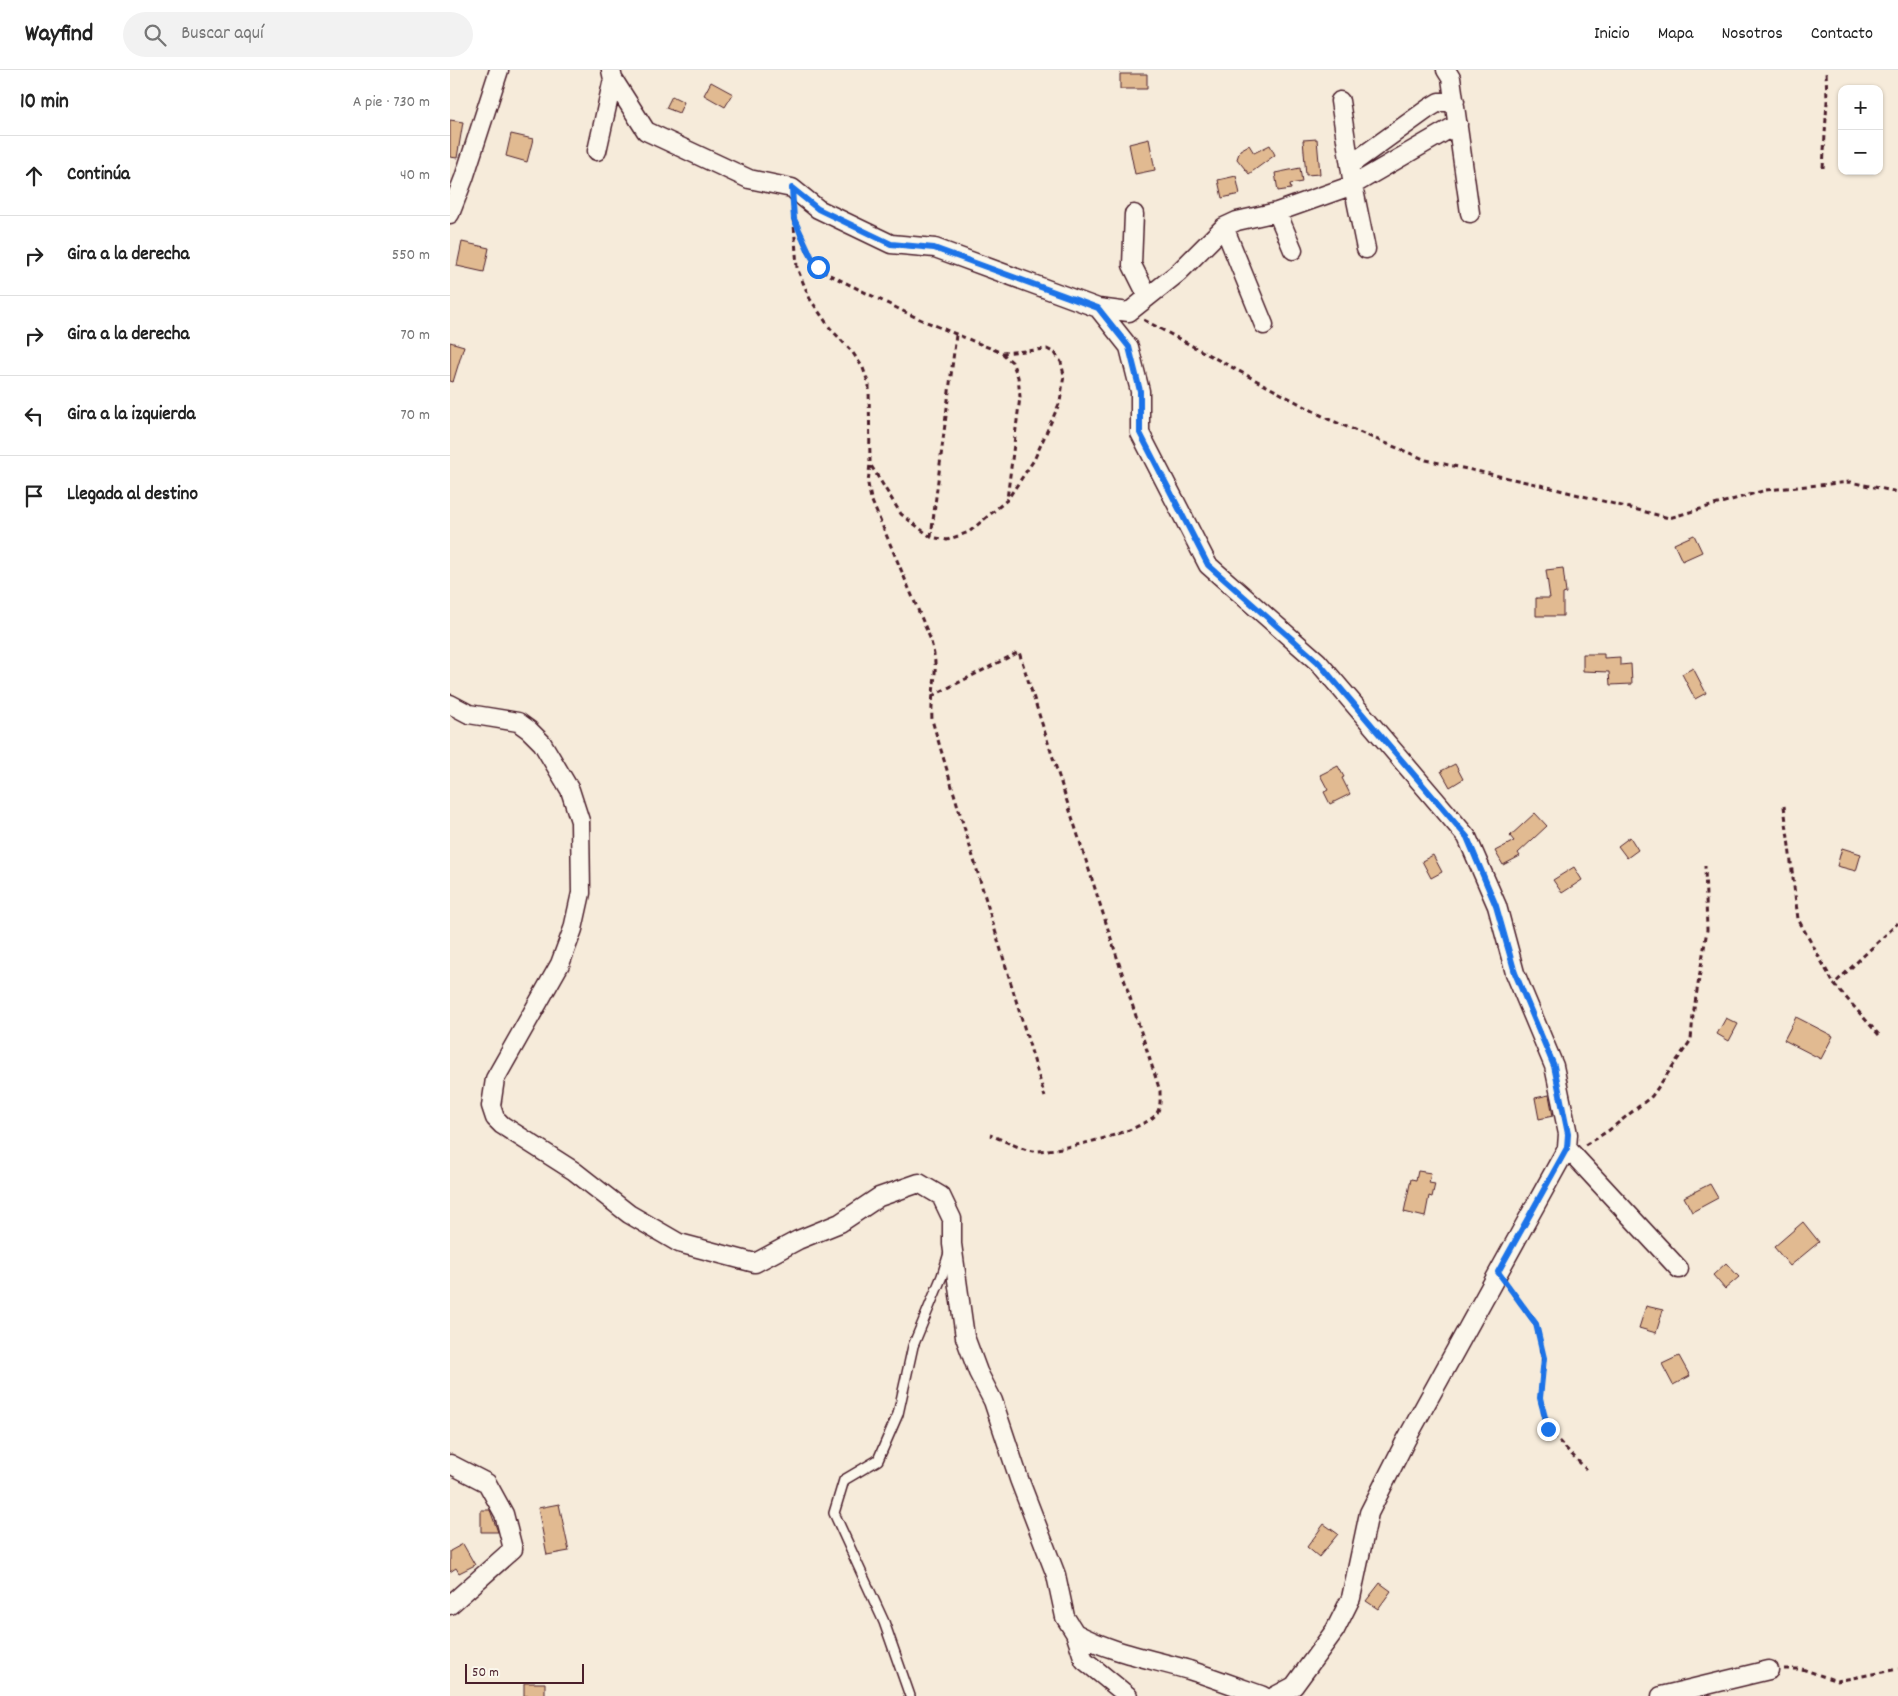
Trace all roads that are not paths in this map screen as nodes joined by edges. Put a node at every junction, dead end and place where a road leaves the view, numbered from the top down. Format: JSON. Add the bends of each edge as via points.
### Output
{"nodes":[{"id":1,"x":499,"y":70,"type":"edge"},
{"id":2,"x":1446,"y":70,"type":"edge"},
{"id":3,"x":612,"y":74,"type":"edge"},
{"id":4,"x":1340,"y":101,"type":"dead end"},
{"id":5,"x":1454,"y":101,"type":"junction"},
{"id":6,"x":1458,"y":124,"type":"junction"},
{"id":7,"x":597,"y":151,"type":"dead end"},
{"id":8,"x":1350,"y":165,"type":"junction"},
{"id":9,"x":457,"y":177,"type":"edge"},
{"id":10,"x":1353,"y":185,"type":"junction"},
{"id":11,"x":1277,"y":212,"type":"junction"},
{"id":12,"x":450,"y":214,"type":"edge"},
{"id":13,"x":1134,"y":214,"type":"dead end"},
{"id":14,"x":1470,"y":214,"type":"dead end"},
{"id":15,"x":1224,"y":227,"type":"junction"},
{"id":16,"x":1366,"y":249,"type":"dead end"},
{"id":17,"x":1293,"y":250,"type":"dead end"},
{"id":18,"x":1148,"y":297,"type":"junction"},
{"id":19,"x":1098,"y":308,"type":"junction"},
{"id":20,"x":1264,"y":325,"type":"dead end"},
{"id":21,"x":450,"y":704,"type":"edge"},
{"id":22,"x":1567,"y":1148,"type":"junction"},
{"id":23,"x":952,"y":1244,"type":"junction"},
{"id":24,"x":1679,"y":1269,"type":"dead end"},
{"id":25,"x":450,"y":1464,"type":"edge"},
{"id":26,"x":450,"y":1605,"type":"edge"},
{"id":27,"x":1075,"y":1633,"type":"junction"},
{"id":28,"x":1769,"y":1670,"type":"road end"},
{"id":29,"x":910,"y":1696,"type":"edge"},
{"id":30,"x":1128,"y":1696,"type":"edge"},
{"id":31,"x":1263,"y":1696,"type":"edge"},
{"id":32,"x":1275,"y":1696,"type":"edge"},
{"id":33,"x":1661,"y":1696,"type":"edge"}],
"edges":[{"from":1,"to":9,"type":"street"},
{"from":2,"to":5,"type":"street","via":[[1451,78]]},
{"from":3,"to":7,"type":"street"},
{"from":3,"to":19,"type":"street","via":[[646,131],[749,179],[792,188],[818,209],[891,244],[934,248]]},
{"from":4,"to":8,"type":"street"},
{"from":5,"to":6,"type":"street"},
{"from":5,"to":8,"type":"street","via":[[1440,102],[1428,108]]},
{"from":6,"to":10,"type":"street"},
{"from":6,"to":14,"type":"street"},
{"from":8,"to":10,"type":"street"},
{"from":9,"to":12,"type":"street"},
{"from":10,"to":11,"type":"street"},
{"from":10,"to":16,"type":"street"},
{"from":11,"to":15,"type":"street"},
{"from":11,"to":17,"type":"street"},
{"from":13,"to":18,"type":"street","via":[[1132,265]]},
{"from":15,"to":18,"type":"street","via":[[1178,273]]},
{"from":15,"to":20,"type":"street"},
{"from":18,"to":19,"type":"street","via":[[1129,312]]},
{"from":19,"to":22,"type":"street","via":[[1129,347],[1140,391],[1140,433],[1208,565],[1318,662],[1467,837],[1496,906],[1515,973],[1554,1066],[1568,1134]]},
{"from":21,"to":23,"type":"street","via":[[470,714],[518,722],[529,730],[542,743],[570,790],[580,821],[581,893],[573,929],[560,964],[495,1079],[491,1106],[495,1118],[574,1171],[629,1214],[679,1243],[755,1263],[798,1240],[840,1223],[878,1197],[918,1183],[941,1196],[952,1219]]},
{"from":22,"to":24,"type":"street"},
{"from":22,"to":32,"type":"street","via":[[1369,1513],[1351,1598],[1335,1630],[1294,1686]]},
{"from":23,"to":27,"type":"street","via":[[965,1337],[1056,1575],[1065,1617]]},
{"from":23,"to":29,"type":"lane","via":[[913,1346],[898,1414],[878,1460],[844,1480],[834,1513],[884,1622]]},
{"from":25,"to":26,"type":"street","via":[[487,1483],[504,1514],[513,1549]]},
{"from":27,"to":30,"type":"street","via":[[1084,1660]]},
{"from":27,"to":31,"type":"street","via":[[1089,1641],[1190,1670]]},
{"from":28,"to":33,"type":"street"}]}
